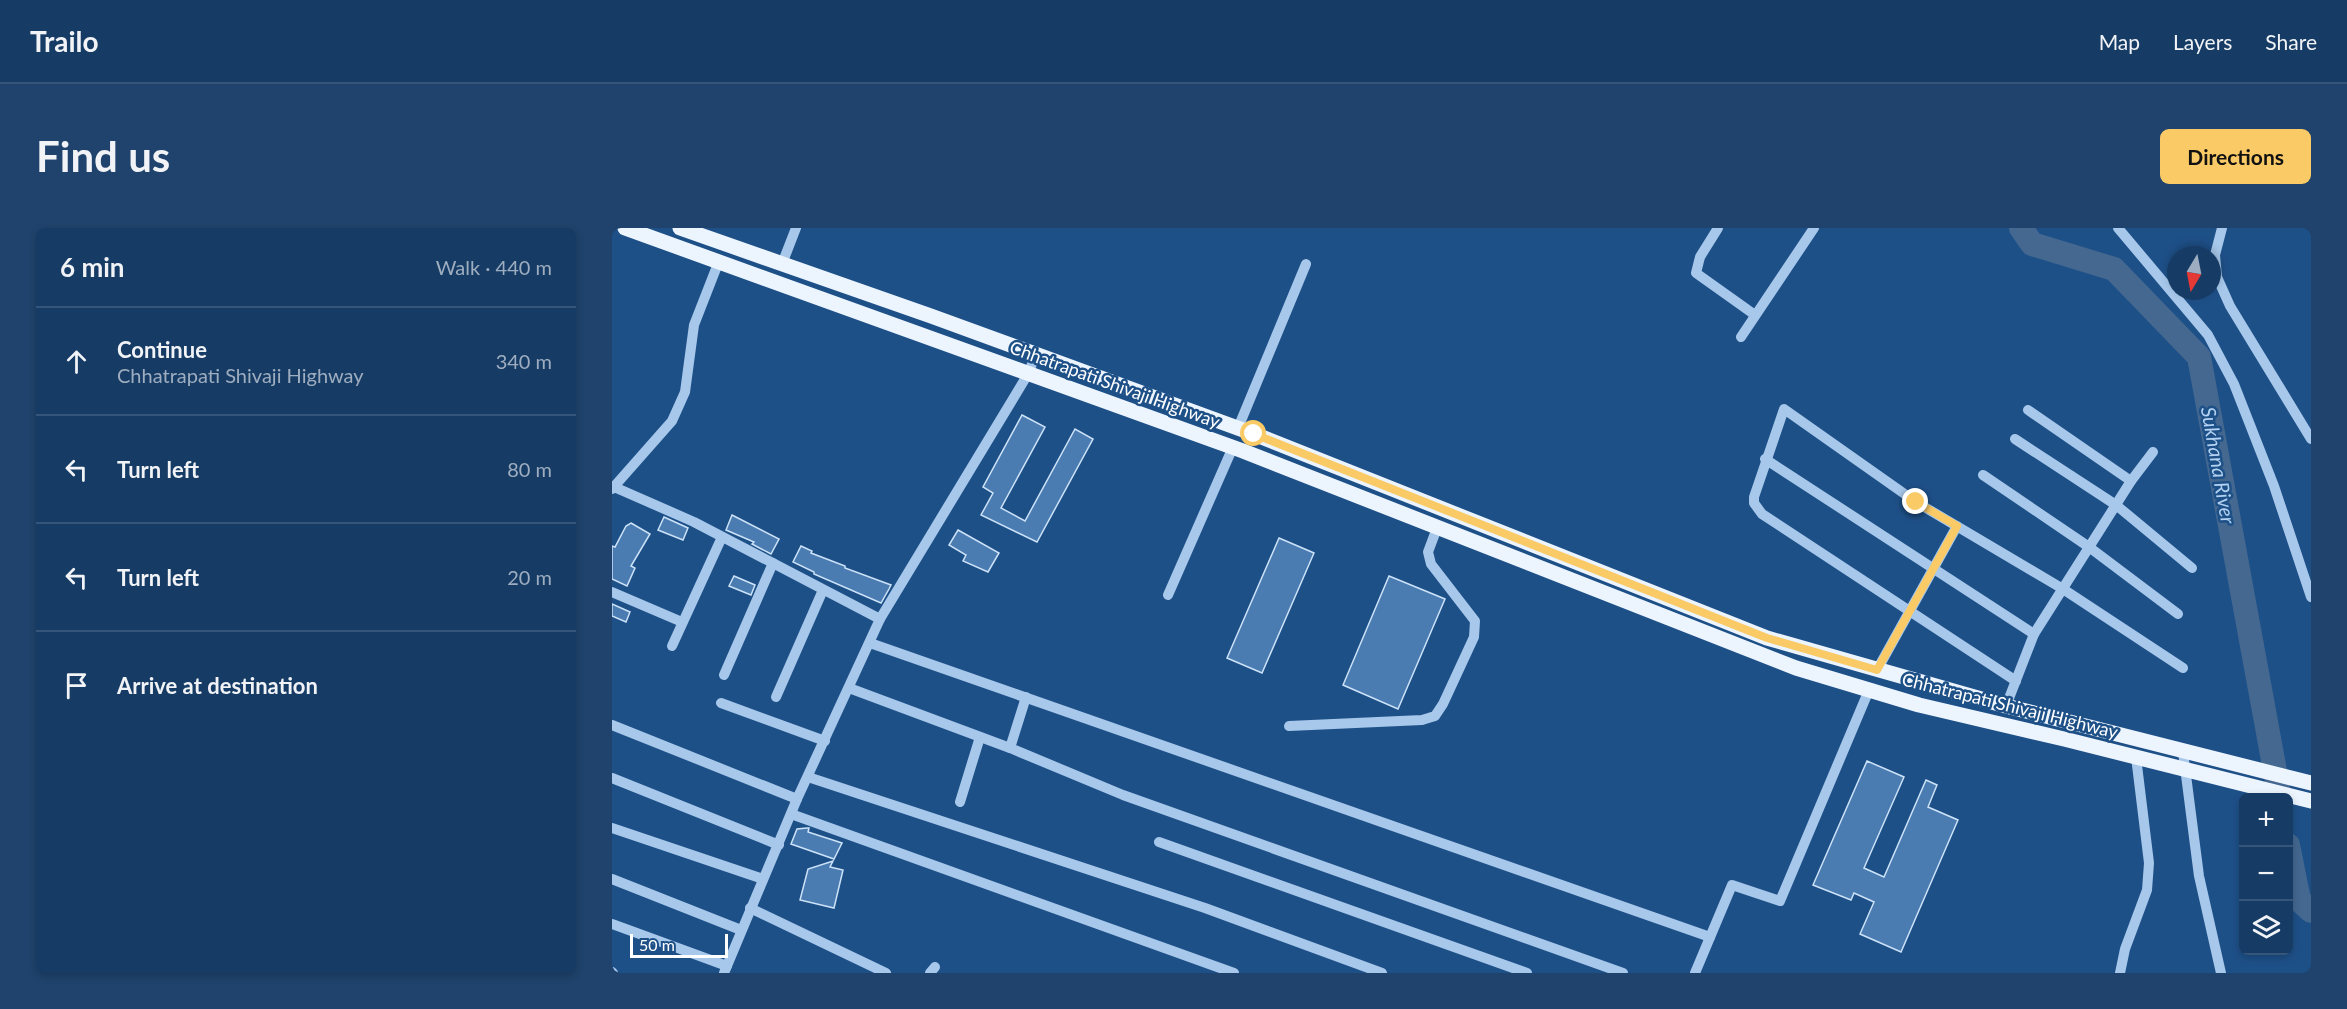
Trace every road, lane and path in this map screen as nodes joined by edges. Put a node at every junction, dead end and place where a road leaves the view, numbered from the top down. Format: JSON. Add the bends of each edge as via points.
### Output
{"nodes":[{"id":1,"x":625,"y":228,"type":"edge"},
{"id":2,"x":680,"y":228,"type":"edge"},
{"id":3,"x":796,"y":228,"type":"edge"},
{"id":4,"x":1718,"y":228,"type":"edge"},
{"id":5,"x":1814,"y":228,"type":"edge"},
{"id":6,"x":2118,"y":228,"type":"edge"},
{"id":7,"x":2222,"y":228,"type":"edge"},
{"id":8,"x":719,"y":261,"type":"junction"},
{"id":9,"x":782,"y":264,"type":"junction"},
{"id":10,"x":1306,"y":264,"type":"dead end"},
{"id":11,"x":1755,"y":315,"type":"junction"},
{"id":12,"x":1741,"y":337,"type":"dead end"},
{"id":13,"x":1036,"y":354,"type":"junction"},
{"id":14,"x":1028,"y":374,"type":"junction"},
{"id":15,"x":2028,"y":410,"type":"dead end"},
{"id":16,"x":1238,"y":428,"type":"junction"},
{"id":17,"x":2015,"y":439,"type":"dead end"},
{"id":18,"x":2311,"y":439,"type":"edge"},
{"id":19,"x":1233,"y":447,"type":"junction"},
{"id":20,"x":2153,"y":452,"type":"dead end"},
{"id":21,"x":1765,"y":459,"type":"junction"},
{"id":22,"x":1983,"y":476,"type":"dead end"},
{"id":23,"x":2131,"y":481,"type":"junction"},
{"id":24,"x":612,"y":487,"type":"edge"},
{"id":25,"x":2116,"y":505,"type":"junction"},
{"id":26,"x":1957,"y":526,"type":"junction"},
{"id":27,"x":1437,"y":528,"type":"junction"},
{"id":28,"x":722,"y":537,"type":"junction"},
{"id":29,"x":2089,"y":547,"type":"junction"},
{"id":30,"x":773,"y":563,"type":"junction"},
{"id":31,"x":1933,"y":568,"type":"junction"},
{"id":32,"x":2192,"y":568,"type":"dead end"},
{"id":33,"x":2063,"y":589,"type":"junction"},
{"id":34,"x":823,"y":590,"type":"junction"},
{"id":35,"x":612,"y":592,"type":"edge"},
{"id":36,"x":1168,"y":595,"type":"dead end"},
{"id":37,"x":2311,"y":597,"type":"edge"},
{"id":38,"x":1909,"y":612,"type":"junction"},
{"id":39,"x":2178,"y":614,"type":"dead end"},
{"id":40,"x":880,"y":619,"type":"junction"},
{"id":41,"x":682,"y":622,"type":"junction"},
{"id":42,"x":2034,"y":634,"type":"junction"},
{"id":43,"x":870,"y":643,"type":"junction"},
{"id":44,"x":672,"y":646,"type":"dead end"},
{"id":45,"x":2183,"y":668,"type":"dead end"},
{"id":46,"x":1877,"y":670,"type":"junction"},
{"id":47,"x":724,"y":675,"type":"dead end"},
{"id":48,"x":2016,"y":681,"type":"junction"},
{"id":49,"x":849,"y":688,"type":"junction"},
{"id":50,"x":1869,"y":690,"type":"junction"},
{"id":51,"x":776,"y":697,"type":"dead end"},
{"id":52,"x":1026,"y":698,"type":"junction"},
{"id":53,"x":721,"y":703,"type":"dead end"},
{"id":54,"x":2006,"y":706,"type":"junction"},
{"id":55,"x":612,"y":725,"type":"edge"},
{"id":56,"x":1289,"y":726,"type":"dead end"},
{"id":57,"x":980,"y":737,"type":"junction"},
{"id":58,"x":825,"y":741,"type":"junction"},
{"id":59,"x":1010,"y":748,"type":"junction"},
{"id":60,"x":2183,"y":752,"type":"junction"},
{"id":61,"x":2136,"y":757,"type":"junction"},
{"id":62,"x":2185,"y":769,"type":"junction"},
{"id":63,"x":808,"y":777,"type":"junction"},
{"id":64,"x":612,"y":778,"type":"edge"},
{"id":65,"x":2311,"y":783,"type":"edge"},
{"id":66,"x":797,"y":799,"type":"junction"},
{"id":67,"x":2311,"y":801,"type":"edge"},
{"id":68,"x":960,"y":802,"type":"dead end"},
{"id":69,"x":791,"y":814,"type":"junction"},
{"id":70,"x":612,"y":828,"type":"edge"},
{"id":71,"x":1159,"y":842,"type":"dead end"},
{"id":72,"x":779,"y":845,"type":"junction"},
{"id":73,"x":612,"y":879,"type":"edge"},
{"id":74,"x":763,"y":879,"type":"junction"},
{"id":75,"x":750,"y":908,"type":"junction"},
{"id":76,"x":612,"y":924,"type":"edge"},
{"id":77,"x":741,"y":930,"type":"junction"},
{"id":78,"x":1710,"y":937,"type":"junction"},
{"id":79,"x":725,"y":970,"type":"edge"},
{"id":80,"x":886,"y":973,"type":"edge"},
{"id":81,"x":1234,"y":973,"type":"edge"},
{"id":82,"x":1382,"y":973,"type":"edge"},
{"id":83,"x":1527,"y":973,"type":"edge"},
{"id":84,"x":1623,"y":973,"type":"edge"},
{"id":85,"x":1695,"y":973,"type":"edge"},
{"id":86,"x":2120,"y":973,"type":"edge"},
{"id":87,"x":2221,"y":973,"type":"edge"}],
"edges":[{"from":1,"to":8,"type":"main road","name":"Chhatrapati Shivaji Highway"},
{"from":2,"to":9,"type":"main road","name":"Chhatrapati Shivaji Highway"},
{"from":3,"to":9,"type":"street"},
{"from":4,"to":11,"type":"street","via":[[1700,257],[1696,273]]},
{"from":5,"to":11,"type":"street"},
{"from":6,"to":37,"type":"street","via":[[2208,335],[2234,384]]},
{"from":7,"to":18,"type":"street","via":[[2215,255],[2217,277],[2230,306]]},
{"from":8,"to":14,"type":"main road","name":"Chhatrapati Shivaji Highway"},
{"from":8,"to":24,"type":"street","via":[[694,325],[685,392],[672,421]]},
{"from":9,"to":13,"type":"main road","name":"Chhatrapati Shivaji Highway"},
{"from":10,"to":16,"type":"street"},
{"from":11,"to":12,"type":"street"},
{"from":13,"to":14,"type":"street"},
{"from":13,"to":16,"type":"main road","name":"Chhatrapati Shivaji Highway"},
{"from":14,"to":19,"type":"main road","name":"Chhatrapati Shivaji Highway"},
{"from":14,"to":40,"type":"street"},
{"from":15,"to":23,"type":"street"},
{"from":16,"to":46,"type":"main road","name":"Chhatrapati Shivaji Highway","via":[[1767,638]]},
{"from":17,"to":25,"type":"street"},
{"from":19,"to":27,"type":"main road","name":"Chhatrapati Shivaji Highway"},
{"from":19,"to":36,"type":"street"},
{"from":20,"to":23,"type":"street"},
{"from":21,"to":26,"type":"street","via":[[1784,409],[1916,502]]},
{"from":21,"to":31,"type":"street"},
{"from":21,"to":38,"type":"street","via":[[1754,497],[1762,514]]},
{"from":22,"to":29,"type":"street"},
{"from":23,"to":25,"type":"street"},
{"from":24,"to":28,"type":"street"},
{"from":25,"to":29,"type":"street"},
{"from":25,"to":32,"type":"street"},
{"from":26,"to":31,"type":"street"},
{"from":26,"to":33,"type":"street"},
{"from":27,"to":50,"type":"main road","name":"Chhatrapati Shivaji Highway","via":[[1796,668]]},
{"from":27,"to":56,"type":"street","via":[[1428,552],[1431,564],[1475,621],[1474,637],[1435,716],[1422,720]]},
{"from":28,"to":30,"type":"street"},
{"from":28,"to":41,"type":"street"},
{"from":29,"to":33,"type":"street"},
{"from":29,"to":39,"type":"street"},
{"from":30,"to":34,"type":"street"},
{"from":30,"to":47,"type":"street"},
{"from":31,"to":38,"type":"street"},
{"from":31,"to":42,"type":"street"},
{"from":33,"to":42,"type":"street"},
{"from":33,"to":45,"type":"street"},
{"from":34,"to":40,"type":"street"},
{"from":34,"to":51,"type":"street"},
{"from":35,"to":41,"type":"street"},
{"from":38,"to":46,"type":"street"},
{"from":38,"to":48,"type":"street"},
{"from":40,"to":43,"type":"street"},
{"from":41,"to":44,"type":"street"},
{"from":42,"to":48,"type":"street"},
{"from":43,"to":49,"type":"street"},
{"from":43,"to":52,"type":"street"},
{"from":46,"to":54,"type":"main road","name":"Chhatrapati Shivaji Highway"},
{"from":48,"to":54,"type":"street"},
{"from":49,"to":57,"type":"street"},
{"from":49,"to":58,"type":"street"},
{"from":50,"to":61,"type":"main road","name":"Chhatrapati Shivaji Highway"},
{"from":50,"to":78,"type":"street","via":[[1780,901],[1732,885]]},
{"from":52,"to":59,"type":"street"},
{"from":52,"to":78,"type":"street"},
{"from":53,"to":58,"type":"street"},
{"from":54,"to":60,"type":"main road","name":"Chhatrapati Shivaji Highway"},
{"from":55,"to":66,"type":"street"},
{"from":57,"to":59,"type":"street"},
{"from":57,"to":68,"type":"street"},
{"from":58,"to":63,"type":"street"},
{"from":59,"to":84,"type":"street","via":[[1123,795]]},
{"from":60,"to":62,"type":"street"},
{"from":60,"to":65,"type":"main road","name":"Chhatrapati Shivaji Highway"},
{"from":61,"to":62,"type":"main road","name":"Chhatrapati Shivaji Highway"},
{"from":61,"to":86,"type":"street","via":[[2148,863],[2147,890]]},
{"from":62,"to":67,"type":"main road","name":"Chhatrapati Shivaji Highway"},
{"from":62,"to":87,"type":"street","via":[[2199,876]]},
{"from":63,"to":66,"type":"street"},
{"from":63,"to":82,"type":"street","via":[[1205,908]]},
{"from":64,"to":72,"type":"street"},
{"from":66,"to":69,"type":"street"},
{"from":69,"to":72,"type":"street"},
{"from":69,"to":81,"type":"street"},
{"from":70,"to":74,"type":"street"},
{"from":71,"to":83,"type":"street"},
{"from":72,"to":74,"type":"street"},
{"from":73,"to":77,"type":"street"},
{"from":74,"to":75,"type":"street"},
{"from":75,"to":77,"type":"street"},
{"from":75,"to":80,"type":"street"},
{"from":76,"to":79,"type":"street"},
{"from":77,"to":79,"type":"street"},
{"from":78,"to":85,"type":"street"}]}
